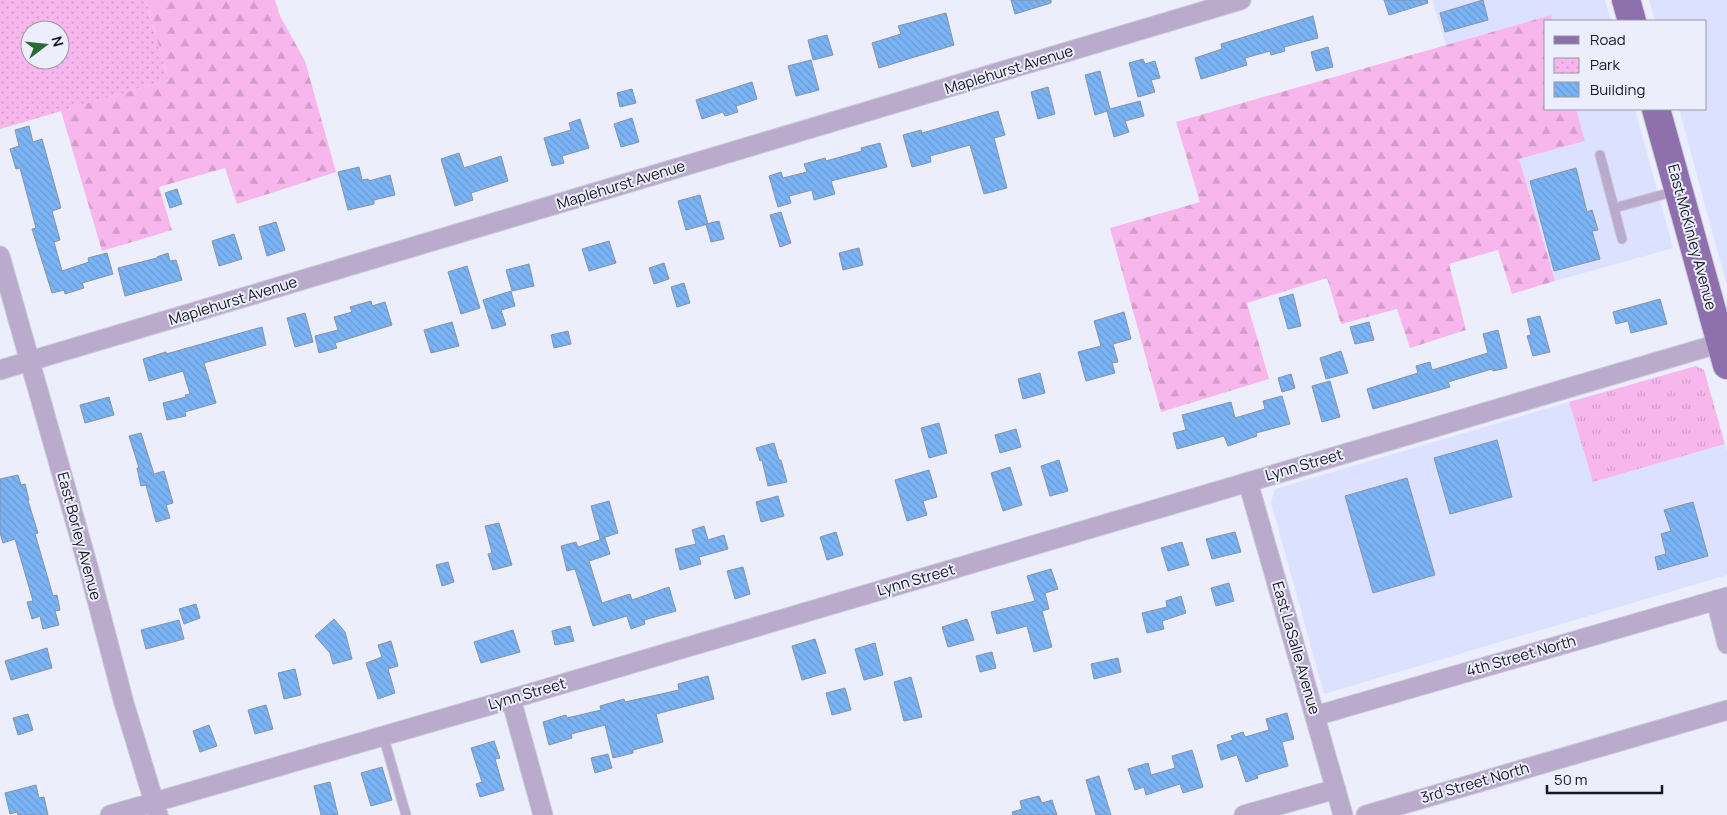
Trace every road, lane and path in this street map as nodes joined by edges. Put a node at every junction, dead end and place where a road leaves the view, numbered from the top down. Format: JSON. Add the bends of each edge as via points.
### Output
{"nodes":[{"id":1,"x":1241,"y":0,"type":"edge"},
{"id":2,"x":1626,"y":0,"type":"edge"},
{"id":3,"x":1632,"y":20,"type":"edge"},
{"id":4,"x":1656,"y":110,"type":"edge"},
{"id":5,"x":1600,"y":155,"type":"dead end"},
{"id":6,"x":1679,"y":190,"type":"junction"},
{"id":7,"x":1614,"y":208,"type":"junction"},
{"id":8,"x":1622,"y":239,"type":"dead end"},
{"id":9,"x":0,"y":256,"type":"edge"},
{"id":10,"x":1725,"y":350,"type":"edge"},
{"id":11,"x":30,"y":361,"type":"junction"},
{"id":12,"x":0,"y":370,"type":"edge"},
{"id":13,"x":1248,"y":482,"type":"junction"},
{"id":14,"x":1722,"y":598,"type":"edge"},
{"id":15,"x":1727,"y":644,"type":"edge"},
{"id":16,"x":510,"y":699,"type":"junction"},
{"id":17,"x":1727,"y":710,"type":"edge"},
{"id":18,"x":1315,"y":716,"type":"junction"},
{"id":19,"x":383,"y":736,"type":"junction"},
{"id":20,"x":1336,"y":789,"type":"junction"},
{"id":21,"x":156,"y":808,"type":"edge"},
{"id":22,"x":110,"y":815,"type":"edge"},
{"id":23,"x":406,"y":815,"type":"edge"},
{"id":24,"x":543,"y":815,"type":"edge"},
{"id":25,"x":1244,"y":815,"type":"edge"},
{"id":26,"x":1343,"y":815,"type":"edge"},
{"id":27,"x":1366,"y":815,"type":"edge"}],
"edges":[{"from":1,"to":11,"type":"street","name":"Maplehurst Avenue"},
{"from":2,"to":3,"type":"main road"},
{"from":4,"to":6,"type":"main road","name":"East McKinley Avenue"},
{"from":5,"to":7,"type":"lane"},
{"from":6,"to":7,"type":"lane"},
{"from":6,"to":10,"type":"main road","name":"East McKinley Avenue"},
{"from":7,"to":8,"type":"lane"},
{"from":9,"to":11,"type":"street","name":"East Borley Avenue"},
{"from":10,"to":13,"type":"street","name":"Lynn Street"},
{"from":11,"to":12,"type":"street","name":"Maplehurst Avenue"},
{"from":11,"to":21,"type":"street","name":"East Borley Avenue"},
{"from":13,"to":16,"type":"street","name":"Lynn Street"},
{"from":13,"to":18,"type":"street","name":"East LaSalle Avenue"},
{"from":14,"to":15,"type":"street"},
{"from":14,"to":18,"type":"street","name":"4th Street North"},
{"from":16,"to":19,"type":"street","name":"Lynn Street"},
{"from":16,"to":24,"type":"street"},
{"from":17,"to":27,"type":"street","name":"3rd Street North"},
{"from":18,"to":20,"type":"street","name":"East LaSalle Avenue"},
{"from":19,"to":21,"type":"street","name":"Lynn Street"},
{"from":19,"to":23,"type":"lane"},
{"from":20,"to":25,"type":"street"},
{"from":20,"to":26,"type":"street","name":"East LaSalle Avenue"},
{"from":21,"to":22,"type":"street","name":"Lynn Street"}]}
